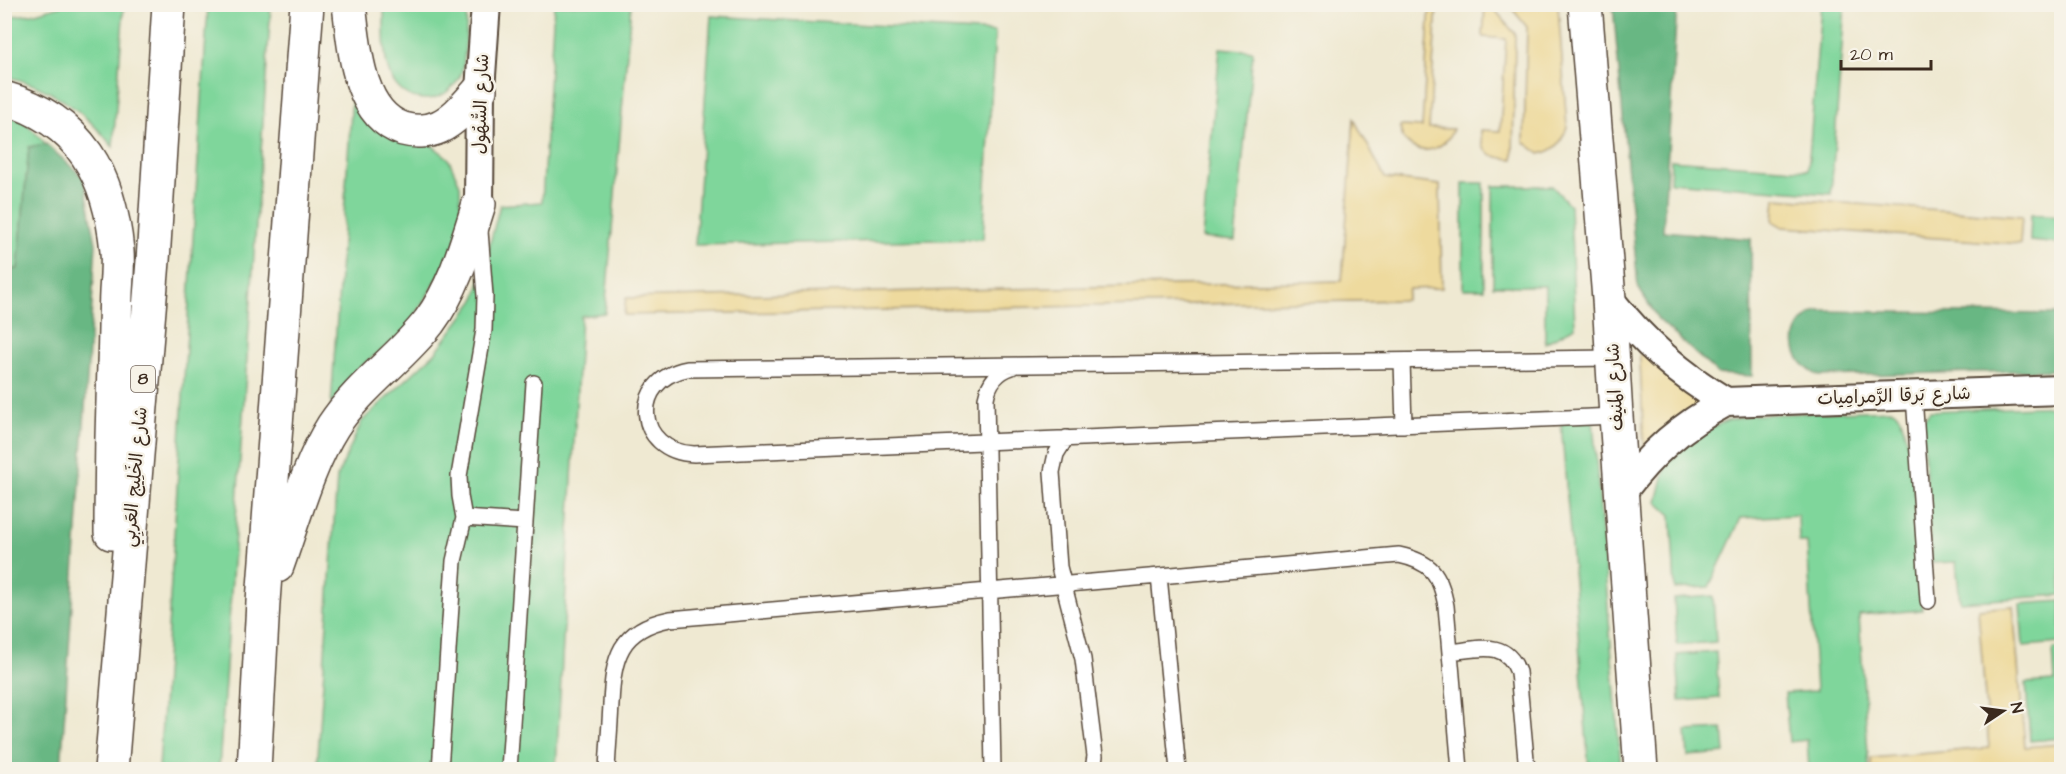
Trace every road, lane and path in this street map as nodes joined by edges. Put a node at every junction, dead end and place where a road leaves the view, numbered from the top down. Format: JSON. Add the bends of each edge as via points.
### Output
{"nodes":[{"id":1,"x":169,"y":4,"type":"edge"},
{"id":2,"x":308,"y":4,"type":"edge"},
{"id":3,"x":349,"y":4,"type":"edge"},
{"id":4,"x":486,"y":4,"type":"edge"},
{"id":5,"x":1585,"y":4,"type":"edge"},
{"id":6,"x":480,"y":90,"type":"junction"},
{"id":7,"x":4,"y":98,"type":"edge"},
{"id":8,"x":479,"y":204,"type":"junction"},
{"id":9,"x":1610,"y":299,"type":"junction"},
{"id":10,"x":1613,"y":358,"type":"junction"},
{"id":11,"x":1402,"y":361,"type":"junction"},
{"id":12,"x":1021,"y":365,"type":"junction"},
{"id":13,"x":534,"y":383,"type":"dead end"},
{"id":14,"x":2061,"y":390,"type":"edge"},
{"id":15,"x":1914,"y":396,"type":"junction"},
{"id":16,"x":1726,"y":402,"type":"junction"},
{"id":17,"x":1616,"y":416,"type":"junction"},
{"id":18,"x":1404,"y":425,"type":"junction"},
{"id":19,"x":1066,"y":438,"type":"junction"},
{"id":20,"x":987,"y":442,"type":"junction"},
{"id":21,"x":1621,"y":493,"type":"junction"},
{"id":22,"x":464,"y":518,"type":"junction"},
{"id":23,"x":525,"y":522,"type":"junction"},
{"id":24,"x":1159,"y":576,"type":"junction"},
{"id":25,"x":1063,"y":584,"type":"junction"},
{"id":26,"x":990,"y":591,"type":"junction"},
{"id":27,"x":1928,"y":601,"type":"dead end"},
{"id":28,"x":263,"y":602,"type":"junction"},
{"id":29,"x":1450,"y":652,"type":"junction"},
{"id":30,"x":111,"y":761,"type":"edge"},
{"id":31,"x":254,"y":770,"type":"edge"},
{"id":32,"x":440,"y":770,"type":"edge"},
{"id":33,"x":509,"y":770,"type":"edge"},
{"id":34,"x":607,"y":770,"type":"edge"},
{"id":35,"x":993,"y":770,"type":"edge"},
{"id":36,"x":1093,"y":770,"type":"edge"},
{"id":37,"x":1178,"y":770,"type":"edge"},
{"id":38,"x":1460,"y":770,"type":"edge"},
{"id":39,"x":1527,"y":770,"type":"edge"},
{"id":40,"x":1641,"y":770,"type":"edge"}],
"edges":[{"from":1,"to":30,"type":"main road","name":"شارع الخَلِيج العَربِي","number":"8","via":[[153,261]]},
{"from":2,"to":28,"type":"main road"},
{"from":3,"to":6,"type":"main road","via":[[355,53],[366,91],[374,107],[388,121],[409,130],[439,127]]},
{"from":4,"to":6,"type":"street","name":"شارع السُّهُول"},
{"from":5,"to":9,"type":"main road","name":"شارع المنيف"},
{"from":6,"to":8,"type":"street","name":"شارع السُّهُول"},
{"from":7,"to":30,"type":"main road","via":[[26,104],[75,138],[90,157],[110,201],[118,253],[111,456]]},
{"from":8,"to":22,"type":"lane","via":[[485,315],[459,476]]},
{"from":8,"to":28,"type":"main road","via":[[449,290],[429,321],[348,405],[332,428],[314,465]]},
{"from":9,"to":10,"type":"main road","name":"شارع المنيف"},
{"from":9,"to":16,"type":"street","via":[[1659,354]]},
{"from":10,"to":11,"type":"lane"},
{"from":10,"to":17,"type":"main road","name":"شارع المنيف"},
{"from":11,"to":12,"type":"lane"},
{"from":11,"to":18,"type":"lane"},
{"from":12,"to":20,"type":"lane","via":[[999,373],[988,390]]},
{"from":12,"to":20,"type":"lane","via":[[687,369],[675,371],[660,381],[646,409],[652,433],[660,443],[681,454]]},
{"from":13,"to":23,"type":"lane"},
{"from":14,"to":15,"type":"street","name":"شارع بَرقا الرَّمرامِيات"},
{"from":15,"to":16,"type":"street","name":"شارع بَرقا الرَّمرامِيات"},
{"from":15,"to":27,"type":"lane"},
{"from":16,"to":21,"type":"street","name":"شارع بَرقا الرَّمرامِيات","via":[[1678,431],[1644,463]]},
{"from":17,"to":18,"type":"lane"},
{"from":17,"to":21,"type":"main road","name":"شارع المنيف"},
{"from":18,"to":19,"type":"lane"},
{"from":19,"to":20,"type":"lane"},
{"from":19,"to":25,"type":"lane","via":[[1056,454],[1052,472]]},
{"from":20,"to":26,"type":"lane"},
{"from":21,"to":40,"type":"main road","name":"شارع المنيف"},
{"from":22,"to":23,"type":"lane"},
{"from":22,"to":32,"type":"lane","via":[[454,561]]},
{"from":23,"to":33,"type":"lane"},
{"from":24,"to":25,"type":"lane"},
{"from":24,"to":29,"type":"lane","via":[[1399,555],[1417,559],[1433,570],[1443,586]]},
{"from":24,"to":37,"type":"lane"},
{"from":25,"to":26,"type":"lane"},
{"from":25,"to":36,"type":"lane","via":[[1083,659],[1095,756]]},
{"from":26,"to":34,"type":"lane","via":[[653,622],[637,631],[616,659]]},
{"from":26,"to":35,"type":"lane"},
{"from":28,"to":31,"type":"main road"},
{"from":29,"to":38,"type":"lane"},
{"from":29,"to":39,"type":"lane","via":[[1490,648],[1500,650],[1514,662]]}]}
